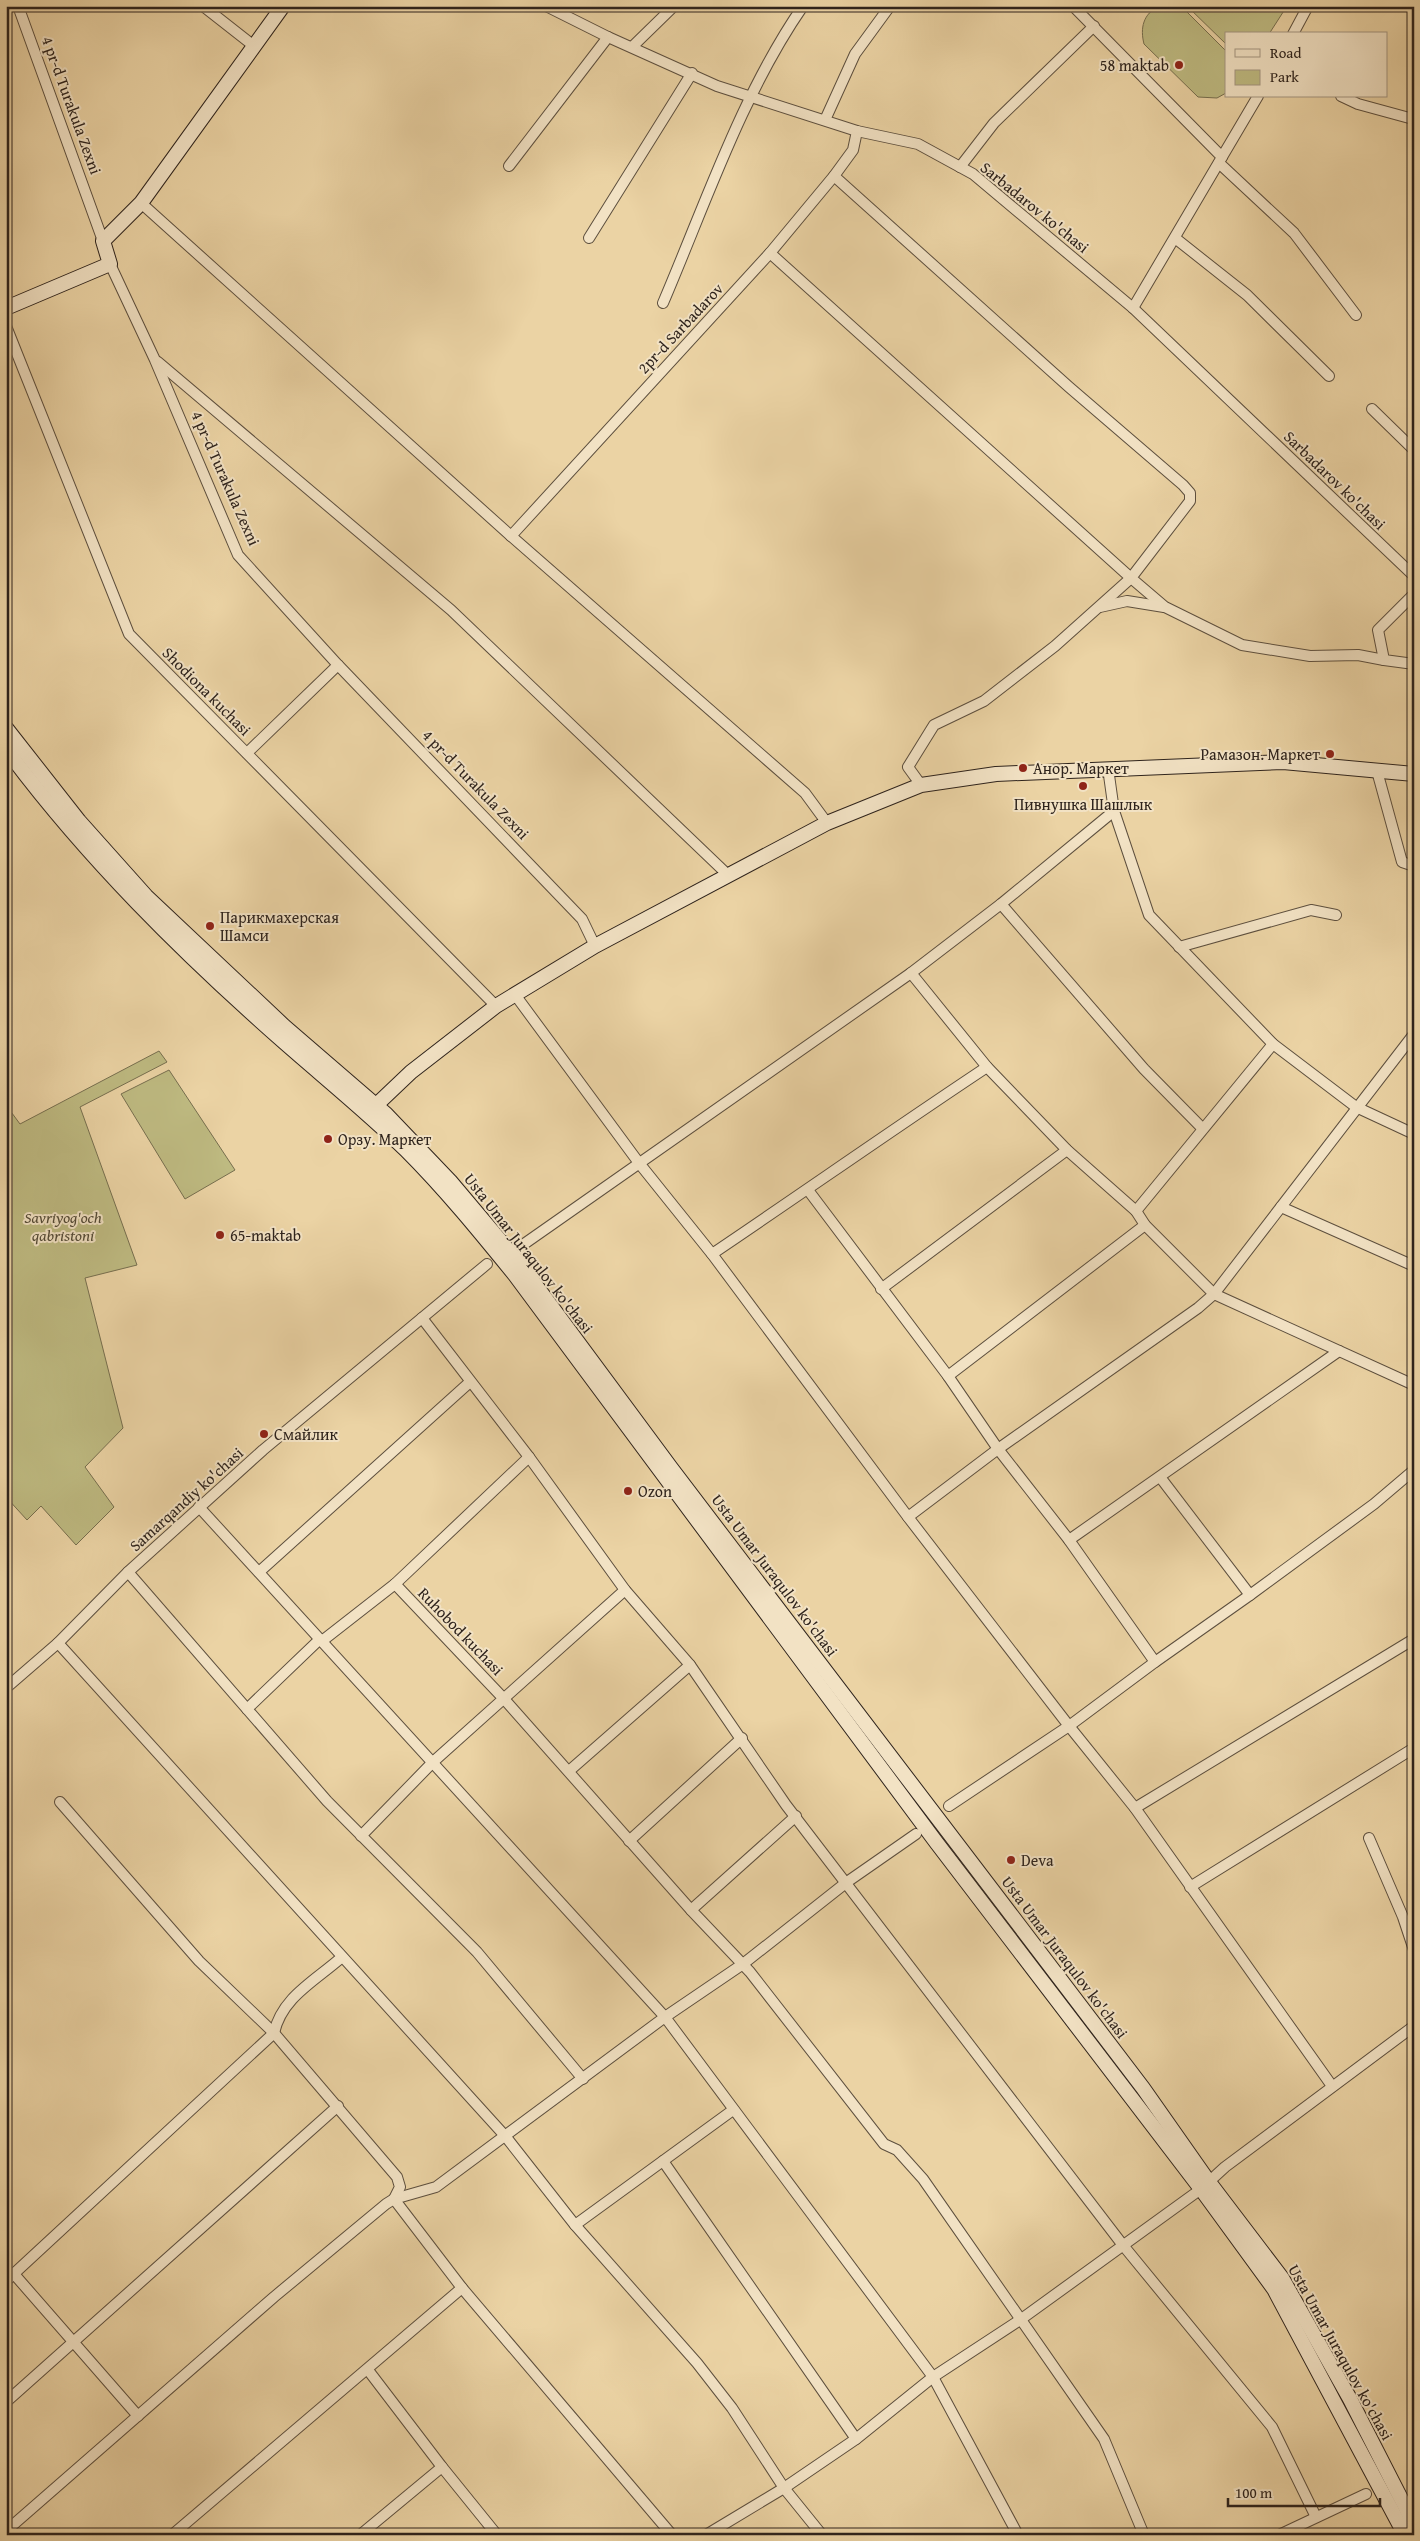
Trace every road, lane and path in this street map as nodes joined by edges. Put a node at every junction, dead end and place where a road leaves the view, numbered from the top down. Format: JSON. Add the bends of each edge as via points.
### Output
{"nodes":[{"id":1,"x":18,"y":6,"type":"edge"},
{"id":2,"x":203,"y":6,"type":"edge"},
{"id":3,"x":283,"y":6,"type":"edge"},
{"id":4,"x":546,"y":6,"type":"edge"},
{"id":5,"x":674,"y":6,"type":"edge"},
{"id":6,"x":803,"y":6,"type":"edge"},
{"id":7,"x":890,"y":6,"type":"edge"},
{"id":8,"x":1073,"y":6,"type":"edge"},
{"id":9,"x":1308,"y":6,"type":"edge"},
{"id":10,"x":1094,"y":26,"type":"junction"},
{"id":11,"x":1294,"y":32,"type":"edge"},
{"id":12,"x":608,"y":37,"type":"junction"},
{"id":13,"x":254,"y":46,"type":"junction"},
{"id":14,"x":632,"y":47,"type":"junction"},
{"id":15,"x":692,"y":73,"type":"junction"},
{"id":16,"x":750,"y":97,"type":"junction"},
{"id":17,"x":1257,"y":98,"type":"edge"},
{"id":18,"x":1344,"y":98,"type":"edge"},
{"id":19,"x":1414,"y":119,"type":"edge"},
{"id":20,"x":825,"y":120,"type":"junction"},
{"id":21,"x":857,"y":131,"type":"junction"},
{"id":22,"x":1221,"y":160,"type":"junction"},
{"id":23,"x":509,"y":166,"type":"dead end"},
{"id":24,"x":960,"y":167,"type":"junction"},
{"id":25,"x":834,"y":176,"type":"junction"},
{"id":26,"x":141,"y":203,"type":"junction"},
{"id":27,"x":589,"y":238,"type":"dead end"},
{"id":28,"x":1174,"y":238,"type":"junction"},
{"id":29,"x":103,"y":241,"type":"junction"},
{"id":30,"x":770,"y":253,"type":"junction"},
{"id":31,"x":110,"y":264,"type":"junction"},
{"id":32,"x":663,"y":303,"type":"dead end"},
{"id":33,"x":6,"y":308,"type":"edge"},
{"id":34,"x":1133,"y":308,"type":"junction"},
{"id":35,"x":1356,"y":315,"type":"dead end"},
{"id":36,"x":6,"y":326,"type":"edge"},
{"id":37,"x":155,"y":360,"type":"junction"},
{"id":38,"x":1329,"y":376,"type":"dead end"},
{"id":39,"x":1372,"y":408,"type":"dead end"},
{"id":40,"x":1414,"y":450,"type":"edge"},
{"id":41,"x":511,"y":536,"type":"junction"},
{"id":42,"x":1414,"y":576,"type":"edge"},
{"id":43,"x":1131,"y":578,"type":"junction"},
{"id":44,"x":1414,"y":594,"type":"edge"},
{"id":45,"x":1098,"y":607,"type":"junction"},
{"id":46,"x":1165,"y":607,"type":"junction"},
{"id":47,"x":1384,"y":660,"type":"junction"},
{"id":48,"x":1414,"y":664,"type":"edge"},
{"id":49,"x":338,"y":665,"type":"junction"},
{"id":50,"x":6,"y":728,"type":"edge"},
{"id":51,"x":6,"y":749,"type":"edge"},
{"id":52,"x":247,"y":753,"type":"junction"},
{"id":53,"x":1108,"y":768,"type":"junction"},
{"id":54,"x":1377,"y":771,"type":"junction"},
{"id":55,"x":1414,"y":774,"type":"edge"},
{"id":56,"x":921,"y":785,"type":"junction"},
{"id":57,"x":1114,"y":811,"type":"junction"},
{"id":58,"x":827,"y":824,"type":"junction"},
{"id":59,"x":1414,"y":866,"type":"edge"},
{"id":60,"x":728,"y":875,"type":"junction"},
{"id":61,"x":1001,"y":904,"type":"junction"},
{"id":62,"x":1336,"y":915,"type":"dead end"},
{"id":63,"x":596,"y":946,"type":"junction"},
{"id":64,"x":1179,"y":947,"type":"junction"},
{"id":65,"x":911,"y":973,"type":"junction"},
{"id":66,"x":516,"y":996,"type":"junction"},
{"id":67,"x":496,"y":1006,"type":"junction"},
{"id":68,"x":1414,"y":1034,"type":"edge"},
{"id":69,"x":1273,"y":1044,"type":"junction"},
{"id":70,"x":987,"y":1067,"type":"junction"},
{"id":71,"x":1356,"y":1107,"type":"junction"},
{"id":72,"x":372,"y":1109,"type":"junction"},
{"id":73,"x":1202,"y":1128,"type":"junction"},
{"id":74,"x":1414,"y":1134,"type":"edge"},
{"id":75,"x":1067,"y":1150,"type":"junction"},
{"id":76,"x":639,"y":1163,"type":"junction"},
{"id":77,"x":808,"y":1190,"type":"junction"},
{"id":78,"x":1282,"y":1207,"type":"junction"},
{"id":79,"x":1136,"y":1211,"type":"junction"},
{"id":80,"x":1146,"y":1225,"type":"junction"},
{"id":81,"x":524,"y":1244,"type":"dead end"},
{"id":82,"x":712,"y":1254,"type":"junction"},
{"id":83,"x":487,"y":1264,"type":"dead end"},
{"id":84,"x":1414,"y":1266,"type":"edge"},
{"id":85,"x":881,"y":1289,"type":"junction"},
{"id":86,"x":1214,"y":1294,"type":"junction"},
{"id":87,"x":422,"y":1318,"type":"junction"},
{"id":88,"x":1339,"y":1351,"type":"junction"},
{"id":89,"x":948,"y":1376,"type":"junction"},
{"id":90,"x":470,"y":1382,"type":"junction"},
{"id":91,"x":1414,"y":1385,"type":"edge"},
{"id":92,"x":998,"y":1449,"type":"junction"},
{"id":93,"x":529,"y":1457,"type":"junction"},
{"id":94,"x":1414,"y":1470,"type":"edge"},
{"id":95,"x":1160,"y":1477,"type":"junction"},
{"id":96,"x":199,"y":1507,"type":"junction"},
{"id":97,"x":908,"y":1517,"type":"junction"},
{"id":98,"x":1069,"y":1540,"type":"junction"},
{"id":99,"x":128,"y":1572,"type":"junction"},
{"id":100,"x":259,"y":1572,"type":"junction"},
{"id":101,"x":394,"y":1584,"type":"junction"},
{"id":102,"x":625,"y":1590,"type":"junction"},
{"id":103,"x":1250,"y":1595,"type":"junction"},
{"id":104,"x":1414,"y":1639,"type":"edge"},
{"id":105,"x":321,"y":1640,"type":"junction"},
{"id":106,"x":58,"y":1643,"type":"junction"},
{"id":107,"x":1154,"y":1662,"type":"junction"},
{"id":108,"x":690,"y":1665,"type":"junction"},
{"id":109,"x":6,"y":1688,"type":"edge"},
{"id":110,"x":505,"y":1700,"type":"junction"},
{"id":111,"x":247,"y":1709,"type":"junction"},
{"id":112,"x":1069,"y":1726,"type":"junction"},
{"id":113,"x":742,"y":1738,"type":"junction"},
{"id":114,"x":1414,"y":1748,"type":"edge"},
{"id":115,"x":433,"y":1762,"type":"junction"},
{"id":116,"x":569,"y":1771,"type":"junction"},
{"id":117,"x":60,"y":1802,"type":"dead end"},
{"id":118,"x":949,"y":1806,"type":"dead end"},
{"id":119,"x":1135,"y":1808,"type":"junction"},
{"id":120,"x":796,"y":1816,"type":"junction"},
{"id":121,"x":916,"y":1834,"type":"dead end"},
{"id":122,"x":361,"y":1836,"type":"junction"},
{"id":123,"x":1369,"y":1838,"type":"dead end"},
{"id":124,"x":629,"y":1841,"type":"junction"},
{"id":125,"x":847,"y":1882,"type":"junction"},
{"id":126,"x":1190,"y":1887,"type":"junction"},
{"id":127,"x":691,"y":1910,"type":"junction"},
{"id":128,"x":1414,"y":1950,"type":"edge"},
{"id":129,"x":342,"y":1957,"type":"junction"},
{"id":130,"x":742,"y":1964,"type":"junction"},
{"id":131,"x":665,"y":2017,"type":"junction"},
{"id":132,"x":1414,"y":2026,"type":"edge"},
{"id":133,"x":274,"y":2033,"type":"junction"},
{"id":134,"x":583,"y":2079,"type":"junction"},
{"id":135,"x":1332,"y":2086,"type":"junction"},
{"id":136,"x":338,"y":2106,"type":"junction"},
{"id":137,"x":734,"y":2110,"type":"junction"},
{"id":138,"x":506,"y":2137,"type":"junction"},
{"id":139,"x":663,"y":2161,"type":"junction"},
{"id":140,"x":1205,"y":2185,"type":"junction"},
{"id":141,"x":394,"y":2199,"type":"junction"},
{"id":142,"x":575,"y":2225,"type":"junction"},
{"id":143,"x":1122,"y":2244,"type":"junction"},
{"id":144,"x":10,"y":2278,"type":"edge"},
{"id":145,"x":462,"y":2288,"type":"junction"},
{"id":146,"x":1020,"y":2320,"type":"junction"},
{"id":147,"x":73,"y":2343,"type":"junction"},
{"id":148,"x":368,"y":2370,"type":"junction"},
{"id":149,"x":933,"y":2377,"type":"junction"},
{"id":150,"x":6,"y":2402,"type":"edge"},
{"id":151,"x":138,"y":2416,"type":"junction"},
{"id":152,"x":856,"y":2439,"type":"junction"},
{"id":153,"x":442,"y":2467,"type":"junction"},
{"id":154,"x":784,"y":2488,"type":"junction"},
{"id":155,"x":1366,"y":2494,"type":"dead end"},
{"id":156,"x":1316,"y":2517,"type":"junction"},
{"id":157,"x":1414,"y":2524,"type":"edge"},
{"id":158,"x":6,"y":2531,"type":"edge"},
{"id":159,"x":172,"y":2535,"type":"edge"},
{"id":160,"x":360,"y":2535,"type":"edge"},
{"id":161,"x":497,"y":2535,"type":"edge"},
{"id":162,"x":672,"y":2535,"type":"edge"},
{"id":163,"x":706,"y":2535,"type":"edge"},
{"id":164,"x":822,"y":2535,"type":"edge"},
{"id":165,"x":1018,"y":2535,"type":"edge"},
{"id":166,"x":1144,"y":2535,"type":"edge"},
{"id":167,"x":1279,"y":2535,"type":"edge"},
{"id":168,"x":1404,"y":2535,"type":"edge"}],
"edges":[{"from":1,"to":29,"type":"street","name":"4 pr-d Turakula Zexni"},
{"from":2,"to":13,"type":"street"},
{"from":3,"to":13,"type":"main road"},
{"from":4,"to":12,"type":"street","name":"Sarbadarov ko'chasi"},
{"from":5,"to":14,"type":"street"},
{"from":6,"to":16,"type":"street","via":[[782,37]]},
{"from":7,"to":20,"type":"street","via":[[855,54]]},
{"from":8,"to":10,"type":"street"},
{"from":9,"to":11,"type":"street"},
{"from":10,"to":22,"type":"street"},
{"from":10,"to":24,"type":"street","via":[[994,123]]},
{"from":12,"to":14,"type":"street","name":"Sarbadarov ko'chasi"},
{"from":12,"to":23,"type":"street"},
{"from":13,"to":26,"type":"main road"},
{"from":14,"to":15,"type":"street","name":"Sarbadarov ko'chasi"},
{"from":15,"to":16,"type":"street","name":"Sarbadarov ko'chasi"},
{"from":15,"to":27,"type":"street"},
{"from":16,"to":20,"type":"street","name":"Sarbadarov ko'chasi"},
{"from":16,"to":32,"type":"street"},
{"from":17,"to":22,"type":"street"},
{"from":18,"to":19,"type":"street"},
{"from":20,"to":21,"type":"street","name":"Sarbadarov ko'chasi"},
{"from":21,"to":24,"type":"street","name":"Sarbadarov ko'chasi","via":[[918,144]]},
{"from":21,"to":25,"type":"street","name":"2pr-d Sarbadarov","via":[[853,150]]},
{"from":22,"to":28,"type":"street"},
{"from":22,"to":35,"type":"street","via":[[1294,232]]},
{"from":24,"to":34,"type":"street","name":"Sarbadarov ko'chasi","via":[[973,174]]},
{"from":25,"to":30,"type":"street","name":"2pr-d Sarbadarov"},
{"from":25,"to":43,"type":"street","via":[[1190,493],[1190,502]]},
{"from":26,"to":29,"type":"main road"},
{"from":26,"to":41,"type":"street"},
{"from":28,"to":34,"type":"street"},
{"from":28,"to":38,"type":"street","via":[[1247,295]]},
{"from":29,"to":31,"type":"main road","name":"4 pr-d Turakula Zexni"},
{"from":30,"to":41,"type":"street","name":"2pr-d Sarbadarov"},
{"from":30,"to":43,"type":"street"},
{"from":31,"to":33,"type":"main road"},
{"from":31,"to":37,"type":"street","name":"4 pr-d Turakula Zexni"},
{"from":34,"to":42,"type":"street","name":"Sarbadarov ko'chasi"},
{"from":36,"to":52,"type":"street","name":"Shodiona kuchasi","via":[[129,634]]},
{"from":37,"to":49,"type":"street","name":"4 pr-d Turakula Zexni","via":[[238,555]]},
{"from":37,"to":60,"type":"street","via":[[450,610]]},
{"from":39,"to":40,"type":"street"},
{"from":41,"to":58,"type":"street","via":[[805,793]]},
{"from":43,"to":45,"type":"street"},
{"from":43,"to":46,"type":"street"},
{"from":44,"to":47,"type":"street","via":[[1378,630]]},
{"from":45,"to":46,"type":"street","via":[[1127,601]]},
{"from":45,"to":56,"type":"street","via":[[984,702],[934,725],[908,767]]},
{"from":46,"to":47,"type":"street","via":[[1242,646],[1310,656],[1358,655]]},
{"from":47,"to":48,"type":"street"},
{"from":49,"to":52,"type":"street"},
{"from":49,"to":63,"type":"street","name":"4 pr-d Turakula Zexni","via":[[582,919]]},
{"from":50,"to":72,"type":"main road","name":"Usta Umar Juraqulov ko'chasi","via":[[79,821],[146,896]]},
{"from":51,"to":72,"type":"main road","name":"Usta Umar Juraqulov ko'chasi","via":[[86,849],[137,905],[283,1041]]},
{"from":52,"to":67,"type":"street","name":"Shodiona kuchasi"},
{"from":53,"to":54,"type":"main road","via":[[1283,762]]},
{"from":53,"to":56,"type":"main road","via":[[996,774]]},
{"from":53,"to":57,"type":"street"},
{"from":54,"to":55,"type":"main road"},
{"from":54,"to":59,"type":"street","via":[[1402,862]]},
{"from":56,"to":58,"type":"main road"},
{"from":57,"to":61,"type":"street"},
{"from":57,"to":64,"type":"street","via":[[1149,915]]},
{"from":58,"to":60,"type":"main road"},
{"from":60,"to":63,"type":"main road"},
{"from":61,"to":65,"type":"street"},
{"from":61,"to":73,"type":"street","via":[[1144,1070]]},
{"from":62,"to":64,"type":"street","via":[[1311,910]]},
{"from":63,"to":66,"type":"main road"},
{"from":64,"to":69,"type":"street"},
{"from":65,"to":70,"type":"street"},
{"from":65,"to":76,"type":"street"},
{"from":66,"to":67,"type":"main road"},
{"from":66,"to":76,"type":"street"},
{"from":67,"to":72,"type":"main road","via":[[411,1072]]},
{"from":68,"to":71,"type":"street"},
{"from":69,"to":71,"type":"street"},
{"from":69,"to":73,"type":"street"},
{"from":70,"to":75,"type":"street"},
{"from":70,"to":77,"type":"street"},
{"from":71,"to":74,"type":"street"},
{"from":71,"to":78,"type":"street"},
{"from":72,"to":140,"type":"main road","name":"Usta Umar Juraqulov ko'chasi","via":[[450,1195],[515,1275],[936,1842]]},
{"from":73,"to":79,"type":"street"},
{"from":75,"to":79,"type":"street"},
{"from":75,"to":85,"type":"street"},
{"from":76,"to":81,"type":"street"},
{"from":76,"to":82,"type":"street"},
{"from":77,"to":82,"type":"street"},
{"from":77,"to":85,"type":"street"},
{"from":78,"to":84,"type":"street"},
{"from":78,"to":86,"type":"street"},
{"from":79,"to":80,"type":"street"},
{"from":80,"to":86,"type":"street"},
{"from":80,"to":89,"type":"street"},
{"from":82,"to":97,"type":"street"},
{"from":83,"to":87,"type":"street","name":"Samarqandiy ko'chasi"},
{"from":85,"to":89,"type":"street"},
{"from":86,"to":88,"type":"street"},
{"from":86,"to":92,"type":"street"},
{"from":87,"to":90,"type":"street"},
{"from":87,"to":96,"type":"street","name":"Samarqandiy ko'chasi"},
{"from":88,"to":91,"type":"street"},
{"from":88,"to":95,"type":"street"},
{"from":89,"to":92,"type":"street"},
{"from":90,"to":93,"type":"street"},
{"from":90,"to":100,"type":"street"},
{"from":92,"to":97,"type":"street"},
{"from":92,"to":98,"type":"street"},
{"from":93,"to":101,"type":"street"},
{"from":93,"to":102,"type":"street"},
{"from":94,"to":103,"type":"street","via":[[1374,1504]]},
{"from":95,"to":98,"type":"street"},
{"from":95,"to":103,"type":"street"},
{"from":96,"to":99,"type":"street","name":"Samarqandiy ko'chasi"},
{"from":96,"to":100,"type":"street"},
{"from":97,"to":112,"type":"street"},
{"from":98,"to":107,"type":"street"},
{"from":99,"to":106,"type":"street","name":"Samarqandiy ko'chasi"},
{"from":99,"to":111,"type":"street"},
{"from":100,"to":105,"type":"street"},
{"from":101,"to":105,"type":"street"},
{"from":101,"to":110,"type":"street","name":"Ruhobod kuchasi"},
{"from":102,"to":108,"type":"street"},
{"from":102,"to":110,"type":"street"},
{"from":103,"to":107,"type":"street"},
{"from":104,"to":119,"type":"street"},
{"from":105,"to":111,"type":"street"},
{"from":105,"to":115,"type":"street"},
{"from":106,"to":109,"type":"street","name":"Samarqandiy ko'chasi"},
{"from":106,"to":129,"type":"street"},
{"from":107,"to":112,"type":"street"},
{"from":108,"to":113,"type":"street"},
{"from":108,"to":116,"type":"street"},
{"from":110,"to":115,"type":"street"},
{"from":110,"to":116,"type":"street","name":"Ruhobod kuchasi"},
{"from":111,"to":122,"type":"street"},
{"from":112,"to":118,"type":"street"},
{"from":112,"to":119,"type":"street"},
{"from":113,"to":120,"type":"street"},
{"from":113,"to":124,"type":"street"},
{"from":114,"to":126,"type":"street"},
{"from":115,"to":122,"type":"street"},
{"from":115,"to":131,"type":"street"},
{"from":116,"to":124,"type":"street","name":"Ruhobod kuchasi"},
{"from":117,"to":133,"type":"street","via":[[199,1961]]},
{"from":119,"to":126,"type":"street"},
{"from":120,"to":125,"type":"street"},
{"from":120,"to":127,"type":"street"},
{"from":121,"to":125,"type":"street"},
{"from":122,"to":134,"type":"street","via":[[477,1952]]},
{"from":123,"to":128,"type":"street"},
{"from":124,"to":127,"type":"street","name":"Ruhobod kuchasi"},
{"from":125,"to":130,"type":"street"},
{"from":125,"to":143,"type":"street"},
{"from":126,"to":135,"type":"street"},
{"from":127,"to":130,"type":"street","name":"Ruhobod kuchasi"},
{"from":129,"to":133,"type":"street","via":[[290,2000],[278,2017]]},
{"from":129,"to":138,"type":"street"},
{"from":130,"to":131,"type":"street"},
{"from":130,"to":146,"type":"street","name":"Ruhobod kuchasi","via":[[884,2144],[897,2150],[923,2179]]},
{"from":131,"to":134,"type":"street"},
{"from":131,"to":137,"type":"street"},
{"from":132,"to":135,"type":"street"},
{"from":133,"to":136,"type":"street"},
{"from":133,"to":144,"type":"street"},
{"from":134,"to":138,"type":"street"},
{"from":135,"to":140,"type":"street"},
{"from":136,"to":141,"type":"street","via":[[397,2177],[400,2187]]},
{"from":136,"to":147,"type":"street"},
{"from":137,"to":139,"type":"street"},
{"from":137,"to":149,"type":"street"},
{"from":138,"to":141,"type":"street","via":[[436,2187]]},
{"from":138,"to":142,"type":"street"},
{"from":139,"to":142,"type":"street"},
{"from":139,"to":152,"type":"street"},
{"from":140,"to":143,"type":"street"},
{"from":140,"to":157,"type":"main road","name":"Usta Umar Juraqulov ko'chasi","via":[[1282,2278],[1350,2399]]},
{"from":140,"to":168,"type":"main road","name":"Usta Umar Juraqulov ko'chasi","via":[[1274,2289]]},
{"from":141,"to":145,"type":"street"},
{"from":141,"to":151,"type":"street","via":[[274,2297]]},
{"from":142,"to":154,"type":"street","via":[[697,2363],[732,2408]]},
{"from":143,"to":146,"type":"street"},
{"from":143,"to":156,"type":"street","via":[[1272,2427]]},
{"from":144,"to":147,"type":"street"},
{"from":145,"to":148,"type":"street"},
{"from":145,"to":162,"type":"street"},
{"from":146,"to":149,"type":"street"},
{"from":146,"to":166,"type":"street","name":"Ruhobod kuchasi","via":[[1104,2438]]},
{"from":147,"to":150,"type":"street"},
{"from":147,"to":151,"type":"street"},
{"from":148,"to":153,"type":"street"},
{"from":148,"to":159,"type":"street"},
{"from":149,"to":152,"type":"street"},
{"from":149,"to":165,"type":"street"},
{"from":151,"to":158,"type":"street"},
{"from":152,"to":154,"type":"street"},
{"from":153,"to":160,"type":"street"},
{"from":153,"to":161,"type":"street"},
{"from":154,"to":163,"type":"street"},
{"from":154,"to":164,"type":"street"},
{"from":155,"to":156,"type":"street"},
{"from":156,"to":167,"type":"street"}]}
